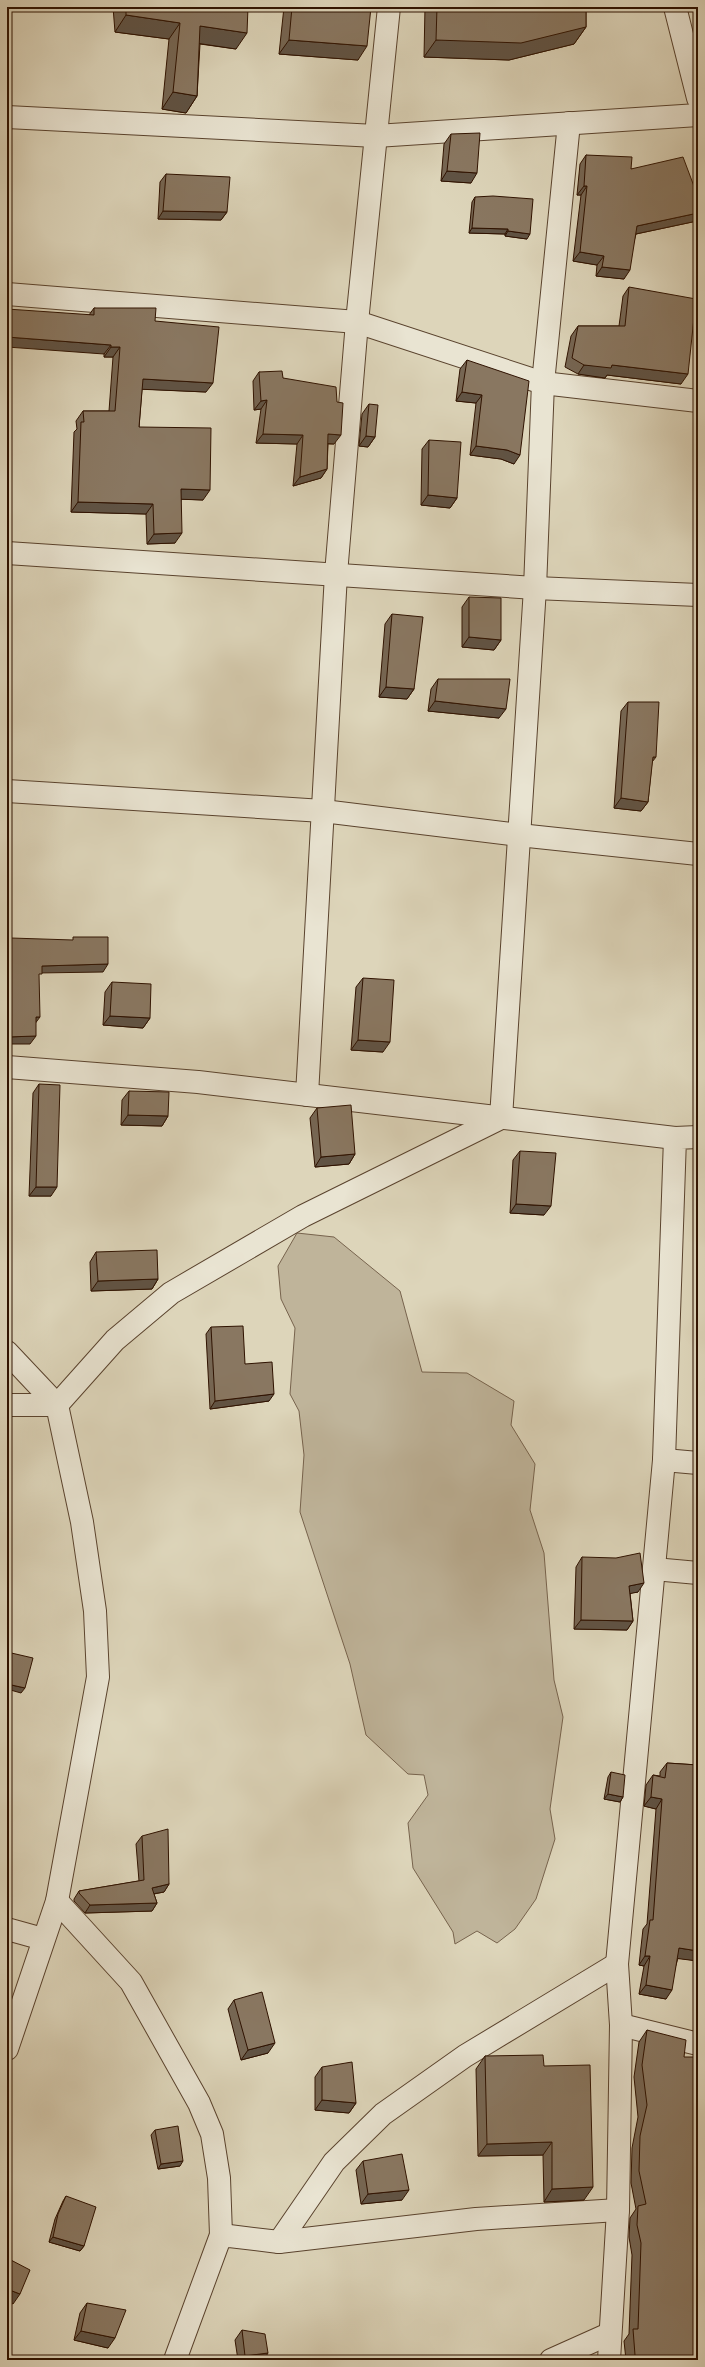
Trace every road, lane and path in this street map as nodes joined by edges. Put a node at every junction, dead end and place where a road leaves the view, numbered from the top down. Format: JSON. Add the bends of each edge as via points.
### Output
{"nodes":[{"id":1,"x":389,"y":7,"type":"edge"},
{"id":2,"x":675,"y":7,"type":"edge"},
{"id":3,"x":698,"y":98,"type":"edge"},
{"id":4,"x":698,"y":115,"type":"edge"},
{"id":5,"x":7,"y":117,"type":"edge"},
{"id":6,"x":569,"y":123,"type":"junction"},
{"id":7,"x":376,"y":136,"type":"junction"},
{"id":8,"x":7,"y":294,"type":"edge"},
{"id":9,"x":357,"y":322,"type":"junction"},
{"id":10,"x":544,"y":383,"type":"junction"},
{"id":11,"x":698,"y":401,"type":"edge"},
{"id":12,"x":7,"y":553,"type":"edge"},
{"id":13,"x":336,"y":574,"type":"junction"},
{"id":14,"x":535,"y":588,"type":"junction"},
{"id":15,"x":698,"y":595,"type":"edge"},
{"id":16,"x":7,"y":791,"type":"edge"},
{"id":17,"x":323,"y":811,"type":"junction"},
{"id":18,"x":520,"y":835,"type":"junction"},
{"id":19,"x":698,"y":854,"type":"edge"},
{"id":20,"x":7,"y":1067,"type":"edge"},
{"id":21,"x":307,"y":1095,"type":"junction"},
{"id":22,"x":501,"y":1118,"type":"junction"},
{"id":23,"x":698,"y":1137,"type":"edge"},
{"id":24,"x":675,"y":1138,"type":"junction"},
{"id":25,"x":7,"y":1352,"type":"edge"},
{"id":26,"x":7,"y":1405,"type":"edge"},
{"id":27,"x":56,"y":1405,"type":"junction"},
{"id":28,"x":664,"y":1460,"type":"junction"},
{"id":29,"x":698,"y":1463,"type":"edge"},
{"id":30,"x":654,"y":1570,"type":"junction"},
{"id":31,"x":698,"y":1574,"type":"edge"},
{"id":32,"x":56,"y":1901,"type":"junction"},
{"id":33,"x":7,"y":1929,"type":"edge"},
{"id":34,"x":44,"y":1938,"type":"junction"},
{"id":35,"x":617,"y":1964,"type":"junction"},
{"id":36,"x":621,"y":2025,"type":"junction"},
{"id":37,"x":698,"y":2044,"type":"edge"},
{"id":38,"x":7,"y":2049,"type":"edge"},
{"id":39,"x":618,"y":2210,"type":"junction"},
{"id":40,"x":221,"y":2235,"type":"junction"},
{"id":41,"x":279,"y":2242,"type":"junction"},
{"id":42,"x":609,"y":2334,"type":"junction"},
{"id":43,"x":175,"y":2360,"type":"edge"},
{"id":44,"x":551,"y":2360,"type":"edge"},
{"id":45,"x":609,"y":2360,"type":"edge"}],
"edges":[{"from":1,"to":7,"type":"street"},
{"from":2,"to":3,"type":"street"},
{"from":4,"to":6,"type":"street"},
{"from":5,"to":7,"type":"street"},
{"from":6,"to":7,"type":"street"},
{"from":6,"to":10,"type":"street"},
{"from":7,"to":9,"type":"street"},
{"from":8,"to":9,"type":"street"},
{"from":9,"to":10,"type":"street"},
{"from":9,"to":13,"type":"street"},
{"from":10,"to":11,"type":"street"},
{"from":10,"to":14,"type":"street"},
{"from":12,"to":13,"type":"street"},
{"from":13,"to":14,"type":"street"},
{"from":13,"to":17,"type":"street"},
{"from":14,"to":15,"type":"street"},
{"from":14,"to":18,"type":"street"},
{"from":16,"to":17,"type":"street"},
{"from":17,"to":18,"type":"street"},
{"from":17,"to":21,"type":"street"},
{"from":18,"to":19,"type":"street"},
{"from":18,"to":22,"type":"street"},
{"from":20,"to":21,"type":"street","via":[[198,1082]]},
{"from":21,"to":22,"type":"street"},
{"from":22,"to":24,"type":"street"},
{"from":22,"to":27,"type":"street","via":[[303,1216],[171,1293],[115,1340]]},
{"from":23,"to":24,"type":"street"},
{"from":24,"to":28,"type":"street"},
{"from":25,"to":27,"type":"street"},
{"from":26,"to":27,"type":"street"},
{"from":27,"to":32,"type":"street","via":[[85,1544],[95,1610],[98,1677]]},
{"from":28,"to":29,"type":"street"},
{"from":28,"to":30,"type":"street"},
{"from":30,"to":31,"type":"street"},
{"from":30,"to":35,"type":"street"},
{"from":32,"to":34,"type":"street"},
{"from":32,"to":40,"type":"street","via":[[131,1982],[199,2103],[213,2142],[219,2178]]},
{"from":33,"to":34,"type":"street"},
{"from":34,"to":38,"type":"street"},
{"from":35,"to":36,"type":"street"},
{"from":35,"to":41,"type":"street","via":[[465,2056],[383,2114],[334,2162]]},
{"from":36,"to":37,"type":"street"},
{"from":36,"to":39,"type":"street"},
{"from":39,"to":41,"type":"street","via":[[476,2219]]},
{"from":39,"to":42,"type":"street"},
{"from":40,"to":41,"type":"street"},
{"from":40,"to":43,"type":"street"},
{"from":42,"to":44,"type":"street"},
{"from":42,"to":45,"type":"street"}]}
